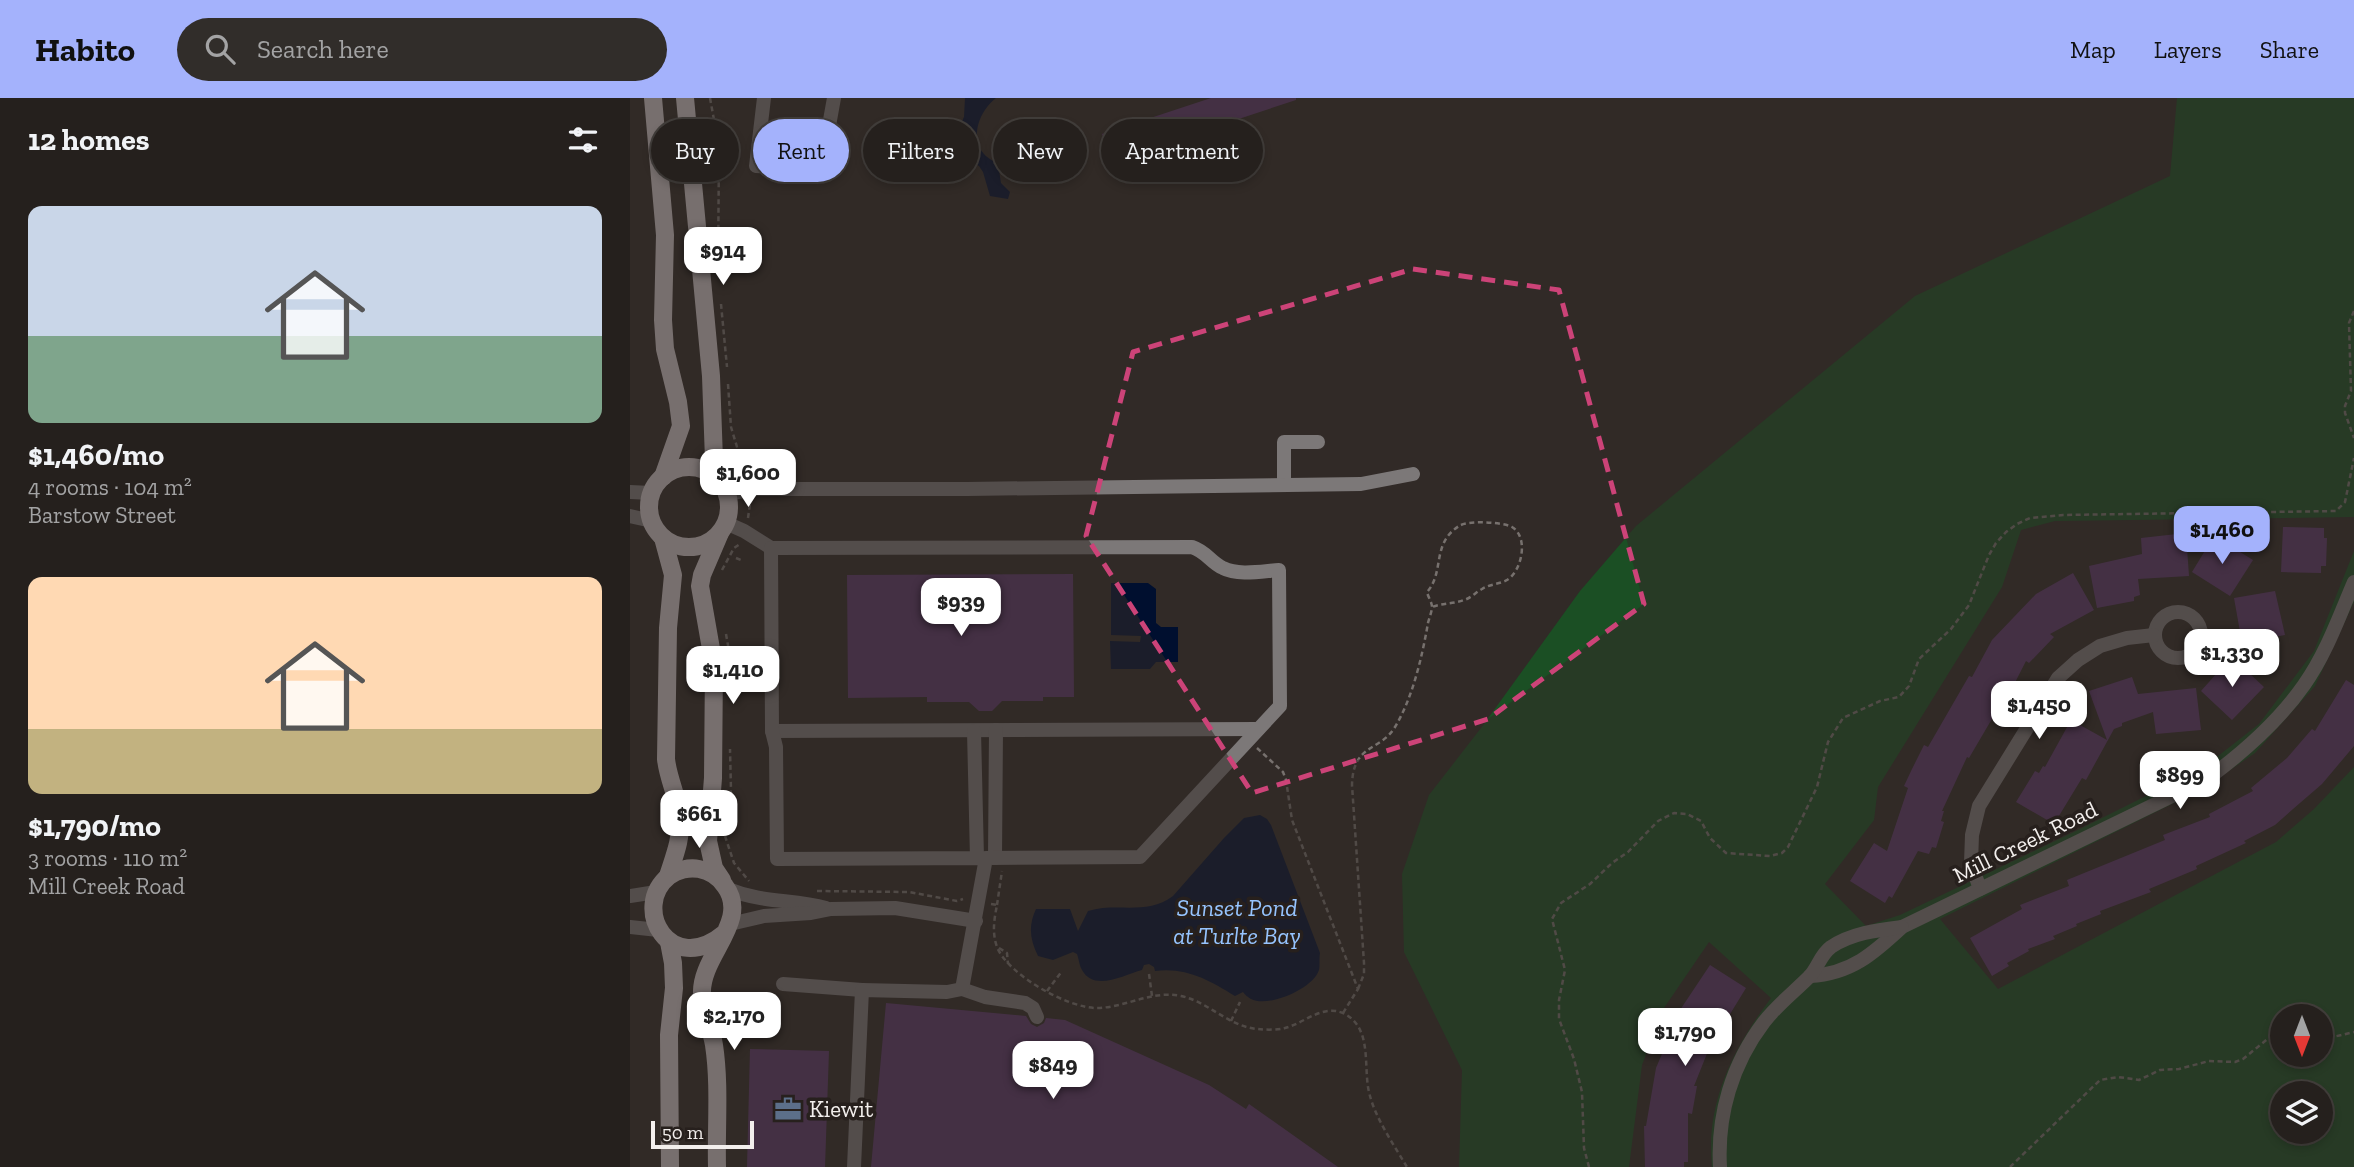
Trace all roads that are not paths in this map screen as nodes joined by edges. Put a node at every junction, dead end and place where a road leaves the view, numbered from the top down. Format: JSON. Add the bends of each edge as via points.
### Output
{"nodes":[{"id":1,"x":653,"y":98,"type":"edge"},
{"id":2,"x":685,"y":98,"type":"edge"},
{"id":3,"x":764,"y":98,"type":"edge"},
{"id":4,"x":834,"y":98,"type":"edge"},
{"id":5,"x":762,"y":119,"type":"edge"},
{"id":6,"x":830,"y":119,"type":"edge"},
{"id":7,"x":1318,"y":442,"type":"dead end"},
{"id":8,"x":1413,"y":474,"type":"dead end"},
{"id":9,"x":663,"y":477,"type":"junction"},
{"id":10,"x":1284,"y":484,"type":"junction"},
{"id":11,"x":725,"y":489,"type":"junction"},
{"id":12,"x":630,"y":492,"type":"edge"},
{"id":13,"x":651,"y":494,"type":"junction"},
{"id":14,"x":630,"y":516,"type":"edge"},
{"id":15,"x":652,"y":522,"type":"junction"},
{"id":16,"x":723,"y":528,"type":"junction"},
{"id":17,"x":663,"y":538,"type":"junction"},
{"id":18,"x":771,"y":548,"type":"junction"},
{"id":19,"x":2354,"y":582,"type":"edge"},
{"id":20,"x":2154,"y":635,"type":"dead end"},
{"id":21,"x":996,"y":730,"type":"junction"},
{"id":22,"x":974,"y":731,"type":"junction"},
{"id":23,"x":772,"y":732,"type":"junction"},
{"id":24,"x":1254,"y":734,"type":"junction"},
{"id":25,"x":990,"y":860,"type":"junction"},
{"id":26,"x":668,"y":877,"type":"junction"},
{"id":27,"x":726,"y":886,"type":"junction"},
{"id":28,"x":1980,"y":889,"type":"junction"},
{"id":29,"x":656,"y":892,"type":"junction"},
{"id":30,"x":630,"y":896,"type":"edge"},
{"id":31,"x":831,"y":909,"type":"junction"},
{"id":32,"x":976,"y":921,"type":"junction"},
{"id":33,"x":630,"y":927,"type":"edge"},
{"id":34,"x":1902,"y":927,"type":"junction"},
{"id":35,"x":727,"y":929,"type":"junction"},
{"id":36,"x":664,"y":936,"type":"junction"},
{"id":37,"x":1810,"y":976,"type":"junction"},
{"id":38,"x":783,"y":985,"type":"dead end"},
{"id":39,"x":962,"y":989,"type":"junction"},
{"id":40,"x":862,"y":990,"type":"junction"},
{"id":41,"x":1037,"y":1017,"type":"dead end"},
{"id":42,"x":670,"y":1167,"type":"edge"},
{"id":43,"x":717,"y":1167,"type":"edge"},
{"id":44,"x":854,"y":1167,"type":"edge"},
{"id":45,"x":1720,"y":1167,"type":"edge"}],
"edges":[{"from":1,"to":9,"type":"main road","via":[[665,235],[665,349],[681,426]]},
{"from":2,"to":11,"type":"main road","via":[[711,376],[714,460]]},
{"from":3,"to":5,"type":"street"},
{"from":4,"to":6,"type":"street"},
{"from":7,"to":10,"type":"street","via":[[1284,442]]},
{"from":8,"to":10,"type":"street","via":[[1362,484]]},
{"from":9,"to":11,"type":"main road","via":[[692,467],[713,475]]},
{"from":9,"to":13,"type":"main road"},
{"from":10,"to":11,"type":"street"},
{"from":11,"to":16,"type":"main road","via":[[729,513]]},
{"from":12,"to":13,"type":"street"},
{"from":13,"to":15,"type":"main road"},
{"from":14,"to":15,"type":"street"},
{"from":15,"to":17,"type":"main road"},
{"from":16,"to":17,"type":"main road","via":[[702,545],[690,547]]},
{"from":16,"to":18,"type":"street","via":[[744,531]]},
{"from":16,"to":27,"type":"main road","via":[[700,586],[714,666],[708,841],[714,867]]},
{"from":17,"to":26,"type":"main road","via":[[673,575],[667,628],[666,759],[680,818],[679,841]]},
{"from":18,"to":23,"type":"street"},
{"from":18,"to":24,"type":"street","via":[[1192,547],[1204,550],[1230,571],[1279,570],[1280,706]]},
{"from":19,"to":28,"type":"street","name":"Mill Creek Road","via":[[2305,684],[2247,749],[2207,779]]},
{"from":20,"to":28,"type":"street","via":[[2100,646],[2058,678],[1979,806],[1971,863]]},
{"from":21,"to":22,"type":"street"},
{"from":21,"to":24,"type":"street"},
{"from":21,"to":25,"type":"street"},
{"from":22,"to":23,"type":"street"},
{"from":22,"to":25,"type":"street"},
{"from":23,"to":25,"type":"street","via":[[777,859]]},
{"from":24,"to":25,"type":"street","via":[[1140,857]]},
{"from":25,"to":32,"type":"street"},
{"from":26,"to":27,"type":"main road","via":[[701,869]]},
{"from":26,"to":29,"type":"main road"},
{"from":27,"to":31,"type":"street","via":[[765,900]]},
{"from":27,"to":35,"type":"main road","via":[[733,903]]},
{"from":28,"to":34,"type":"street","name":"Mill Creek Road"},
{"from":29,"to":30,"type":"street"},
{"from":29,"to":36,"type":"main road","via":[[652,910]]},
{"from":31,"to":32,"type":"street","via":[[911,909]]},
{"from":31,"to":35,"type":"street","via":[[764,916]]},
{"from":32,"to":39,"type":"street"},
{"from":33,"to":36,"type":"street"},
{"from":34,"to":37,"type":"street","name":"Mill Creek Road","via":[[1872,955],[1829,975]]},
{"from":34,"to":37,"type":"street","name":"Mill Creek Road","via":[[1864,932],[1832,947]]},
{"from":35,"to":36,"type":"main road","via":[[698,949],[688,949]]},
{"from":35,"to":43,"type":"main road","via":[[709,960],[702,986],[716,1065]]},
{"from":36,"to":42,"type":"main road","via":[[673,963],[674,988],[669,1035]]},
{"from":37,"to":45,"type":"street","name":"Mill Creek Road","via":[[1764,1022],[1744,1053],[1722,1112]]},
{"from":38,"to":40,"type":"street"},
{"from":39,"to":40,"type":"street"},
{"from":39,"to":41,"type":"street","via":[[1025,1003]]},
{"from":40,"to":44,"type":"street"}]}
